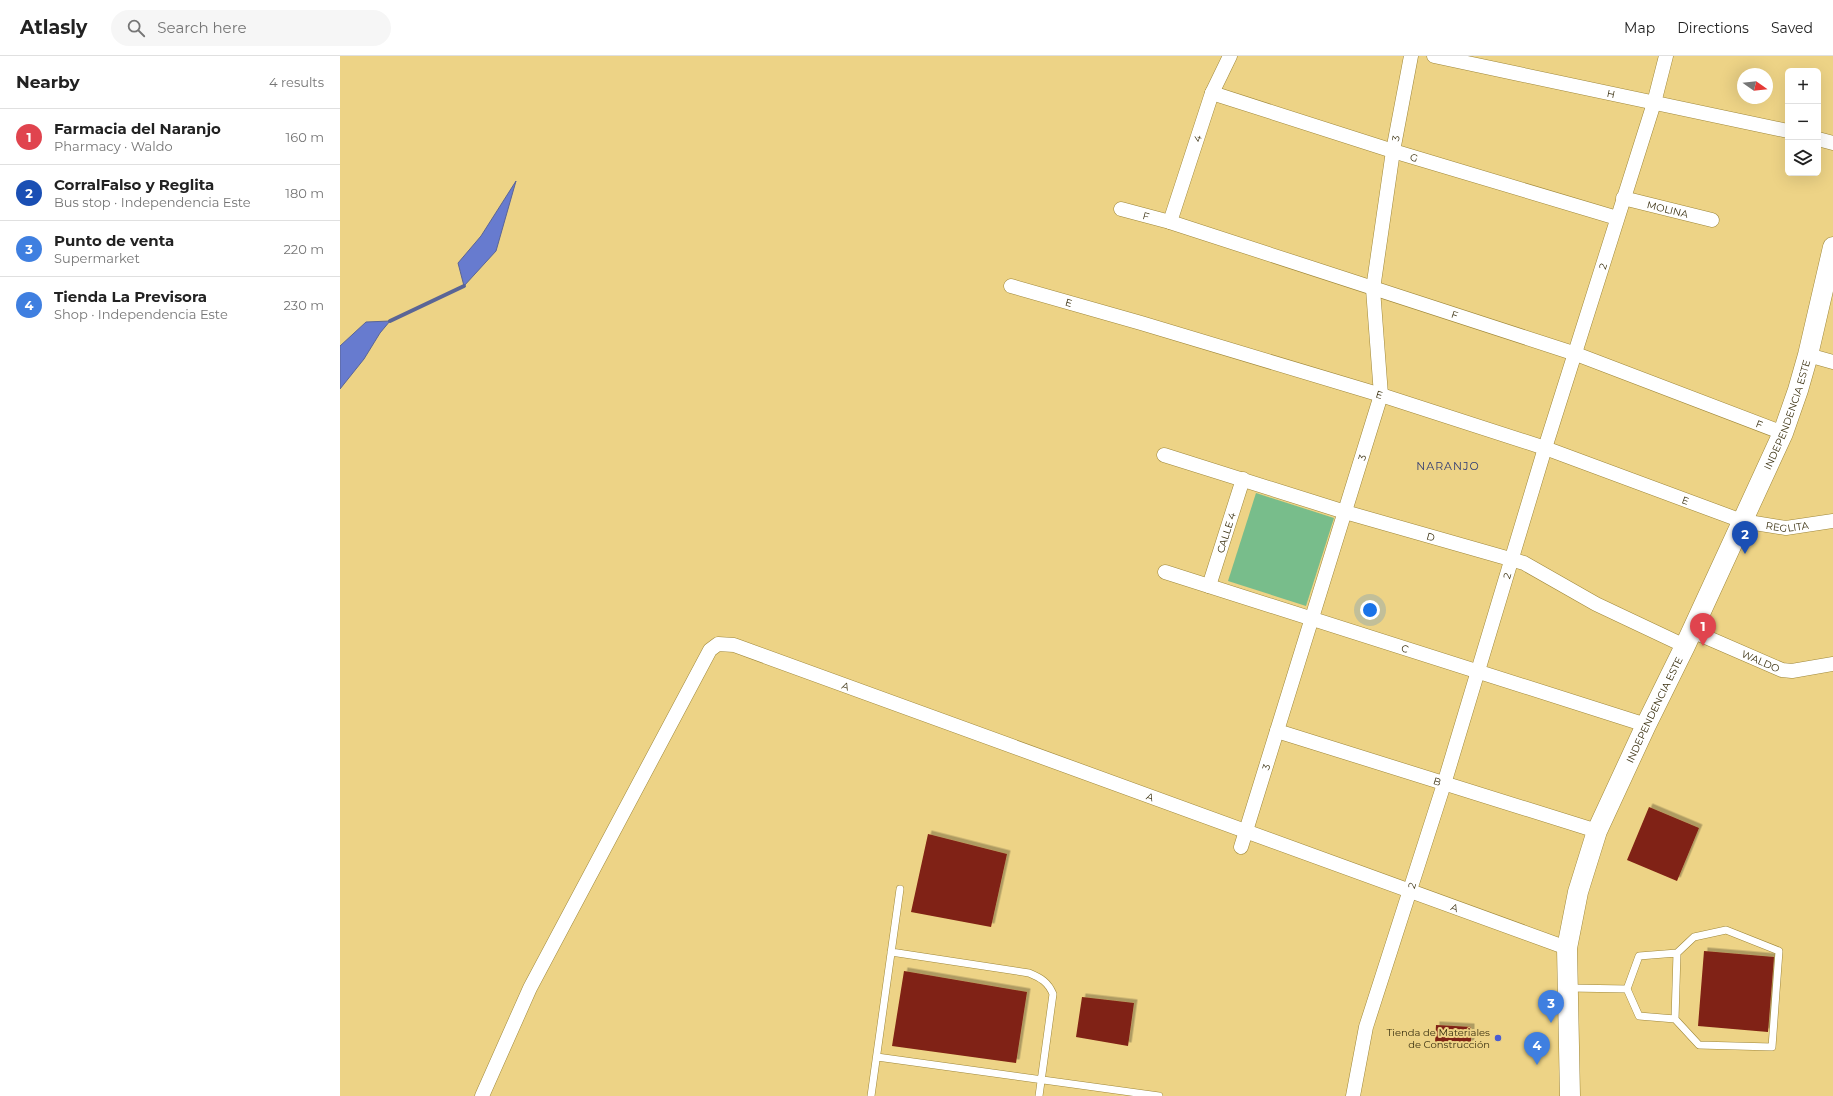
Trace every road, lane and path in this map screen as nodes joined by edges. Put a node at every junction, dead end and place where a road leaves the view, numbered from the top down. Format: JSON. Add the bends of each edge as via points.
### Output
{"nodes":[{"id":1,"x":1230,"y":56,"type":"edge"},
{"id":2,"x":1411,"y":56,"type":"edge"},
{"id":3,"x":1434,"y":56,"type":"edge"},
{"id":4,"x":1666,"y":56,"type":"edge"},
{"id":5,"x":1212,"y":93,"type":"junction"},
{"id":6,"x":1654,"y":103,"type":"junction"},
{"id":7,"x":1785,"y":130,"type":"edge"},
{"id":8,"x":1821,"y":140,"type":"edge"},
{"id":9,"x":1833,"y":143,"type":"edge"},
{"id":10,"x":1393,"y":151,"type":"junction"},
{"id":11,"x":1623,"y":198,"type":"junction"},
{"id":12,"x":1121,"y":209,"type":"dead end"},
{"id":13,"x":1617,"y":218,"type":"junction"},
{"id":14,"x":1712,"y":220,"type":"dead end"},
{"id":15,"x":1170,"y":222,"type":"junction"},
{"id":16,"x":1833,"y":247,"type":"edge"},
{"id":17,"x":1011,"y":286,"type":"dead end"},
{"id":18,"x":1373,"y":289,"type":"junction"},
{"id":19,"x":1576,"y":354,"type":"junction"},
{"id":20,"x":1808,"y":355,"type":"junction"},
{"id":21,"x":1833,"y":362,"type":"edge"},
{"id":22,"x":1382,"y":395,"type":"junction"},
{"id":23,"x":1783,"y":433,"type":"junction"},
{"id":24,"x":1545,"y":448,"type":"junction"},
{"id":25,"x":1164,"y":455,"type":"dead end"},
{"id":26,"x":1243,"y":479,"type":"junction"},
{"id":27,"x":1345,"y":512,"type":"junction"},
{"id":28,"x":1742,"y":521,"type":"junction"},
{"id":29,"x":1833,"y":521,"type":"edge"},
{"id":30,"x":1511,"y":560,"type":"junction"},
{"id":31,"x":1165,"y":572,"type":"dead end"},
{"id":32,"x":1209,"y":586,"type":"junction"},
{"id":33,"x":1312,"y":619,"type":"junction"},
{"id":34,"x":1689,"y":639,"type":"junction"},
{"id":35,"x":1833,"y":664,"type":"edge"},
{"id":36,"x":1477,"y":672,"type":"junction"},
{"id":37,"x":1646,"y":725,"type":"junction"},
{"id":38,"x":1277,"y":731,"type":"junction"},
{"id":39,"x":1444,"y":784,"type":"junction"},
{"id":40,"x":1247,"y":830,"type":"junction"},
{"id":41,"x":1597,"y":831,"type":"junction"},
{"id":42,"x":1241,"y":847,"type":"dead end"},
{"id":43,"x":1409,"y":889,"type":"junction"},
{"id":44,"x":900,"y":890,"type":"dead end"},
{"id":45,"x":1567,"y":948,"type":"junction"},
{"id":46,"x":892,"y":952,"type":"junction"},
{"id":47,"x":1677,"y":953,"type":"junction"},
{"id":48,"x":1568,"y":988,"type":"junction"},
{"id":49,"x":1627,"y":989,"type":"junction"},
{"id":50,"x":1675,"y":1019,"type":"junction"},
{"id":51,"x":877,"y":1057,"type":"junction"},
{"id":52,"x":1042,"y":1080,"type":"junction"},
{"id":53,"x":482,"y":1096,"type":"edge"},
{"id":54,"x":872,"y":1096,"type":"edge"},
{"id":55,"x":1039,"y":1096,"type":"edge"},
{"id":56,"x":1159,"y":1096,"type":"edge"},
{"id":57,"x":1353,"y":1096,"type":"edge"},
{"id":58,"x":1570,"y":1096,"type":"edge"}],
"edges":[{"from":1,"to":5,"type":"street","name":"4"},
{"from":2,"to":10,"type":"street","name":"3"},
{"from":3,"to":6,"type":"street","name":"H"},
{"from":4,"to":6,"type":"street","name":"2"},
{"from":5,"to":10,"type":"street","name":"G"},
{"from":5,"to":15,"type":"street","name":"4"},
{"from":6,"to":7,"type":"street","name":"H"},
{"from":6,"to":11,"type":"street","name":"2"},
{"from":8,"to":9,"type":"street"},
{"from":10,"to":13,"type":"street","name":"G"},
{"from":10,"to":18,"type":"street","name":"3"},
{"from":11,"to":13,"type":"street","name":"2"},
{"from":11,"to":14,"type":"street","name":"MOLINA"},
{"from":12,"to":15,"type":"street","name":"F"},
{"from":13,"to":19,"type":"street","name":"2"},
{"from":15,"to":18,"type":"street","name":"F"},
{"from":16,"to":20,"type":"main road","name":"INDEPENDENCIA ESTE"},
{"from":17,"to":22,"type":"street","name":"E"},
{"from":18,"to":19,"type":"street","name":"F"},
{"from":18,"to":22,"type":"street","name":"3"},
{"from":19,"to":23,"type":"street","name":"F"},
{"from":19,"to":24,"type":"street","name":"2"},
{"from":20,"to":21,"type":"street"},
{"from":20,"to":23,"type":"main road","name":"INDEPENDENCIA ESTE"},
{"from":22,"to":24,"type":"street","name":"E"},
{"from":22,"to":27,"type":"street","name":"3"},
{"from":23,"to":28,"type":"main road","name":"INDEPENDENCIA ESTE"},
{"from":24,"to":28,"type":"street","name":"E"},
{"from":24,"to":30,"type":"street","name":"2"},
{"from":25,"to":26,"type":"street","name":"D"},
{"from":26,"to":27,"type":"street","name":"D"},
{"from":26,"to":32,"type":"street","name":"CALLE 4"},
{"from":27,"to":30,"type":"street","name":"D"},
{"from":27,"to":33,"type":"street","name":"3"},
{"from":28,"to":29,"type":"street","name":"REGLITA","via":[[1786,528]]},
{"from":28,"to":34,"type":"main road","name":"INDEPENDENCIA ESTE"},
{"from":30,"to":34,"type":"street","name":"D","via":[[1524,563],[1596,604]]},
{"from":30,"to":36,"type":"street","name":"2"},
{"from":31,"to":32,"type":"street","name":"C"},
{"from":32,"to":33,"type":"street","name":"C"},
{"from":33,"to":36,"type":"street","name":"C"},
{"from":33,"to":38,"type":"street","name":"3"},
{"from":34,"to":35,"type":"street","name":"WALDO","via":[[1782,670],[1792,671]]},
{"from":34,"to":37,"type":"main road","name":"INDEPENDENCIA ESTE"},
{"from":36,"to":37,"type":"street","name":"C"},
{"from":36,"to":39,"type":"street","name":"2"},
{"from":37,"to":41,"type":"main road","name":"INDEPENDENCIA ESTE"},
{"from":38,"to":39,"type":"street","name":"B"},
{"from":38,"to":40,"type":"street","name":"3"},
{"from":39,"to":41,"type":"street","name":"B"},
{"from":39,"to":43,"type":"street","name":"2"},
{"from":40,"to":42,"type":"street","name":"3"},
{"from":40,"to":43,"type":"street","name":"A"},
{"from":40,"to":53,"type":"street","name":"A","via":[[734,645],[718,644],[710,650],[530,988]]},
{"from":41,"to":45,"type":"main road","name":"INDEPENDENCIA ESTE","via":[[1578,892]]},
{"from":43,"to":45,"type":"street","name":"A"},
{"from":43,"to":57,"type":"street","name":"2","via":[[1366,1027]]},
{"from":44,"to":46,"type":"lane"},
{"from":45,"to":48,"type":"main road","name":"INDEPENDENCIA ESTE"},
{"from":46,"to":51,"type":"lane"},
{"from":46,"to":52,"type":"lane","via":[[1029,973],[1043,979],[1053,994]]},
{"from":47,"to":49,"type":"lane","via":[[1639,956]]},
{"from":47,"to":50,"type":"lane"},
{"from":47,"to":50,"type":"lane","via":[[1694,937],[1726,930],[1779,951],[1772,1046],[1699,1045]]},
{"from":48,"to":49,"type":"lane"},
{"from":48,"to":58,"type":"main road","name":"INDEPENDENCIA ESTE"},
{"from":49,"to":50,"type":"lane","via":[[1639,1016]]},
{"from":51,"to":52,"type":"lane"},
{"from":51,"to":54,"type":"lane"},
{"from":52,"to":55,"type":"lane"},
{"from":52,"to":56,"type":"lane"}]}
